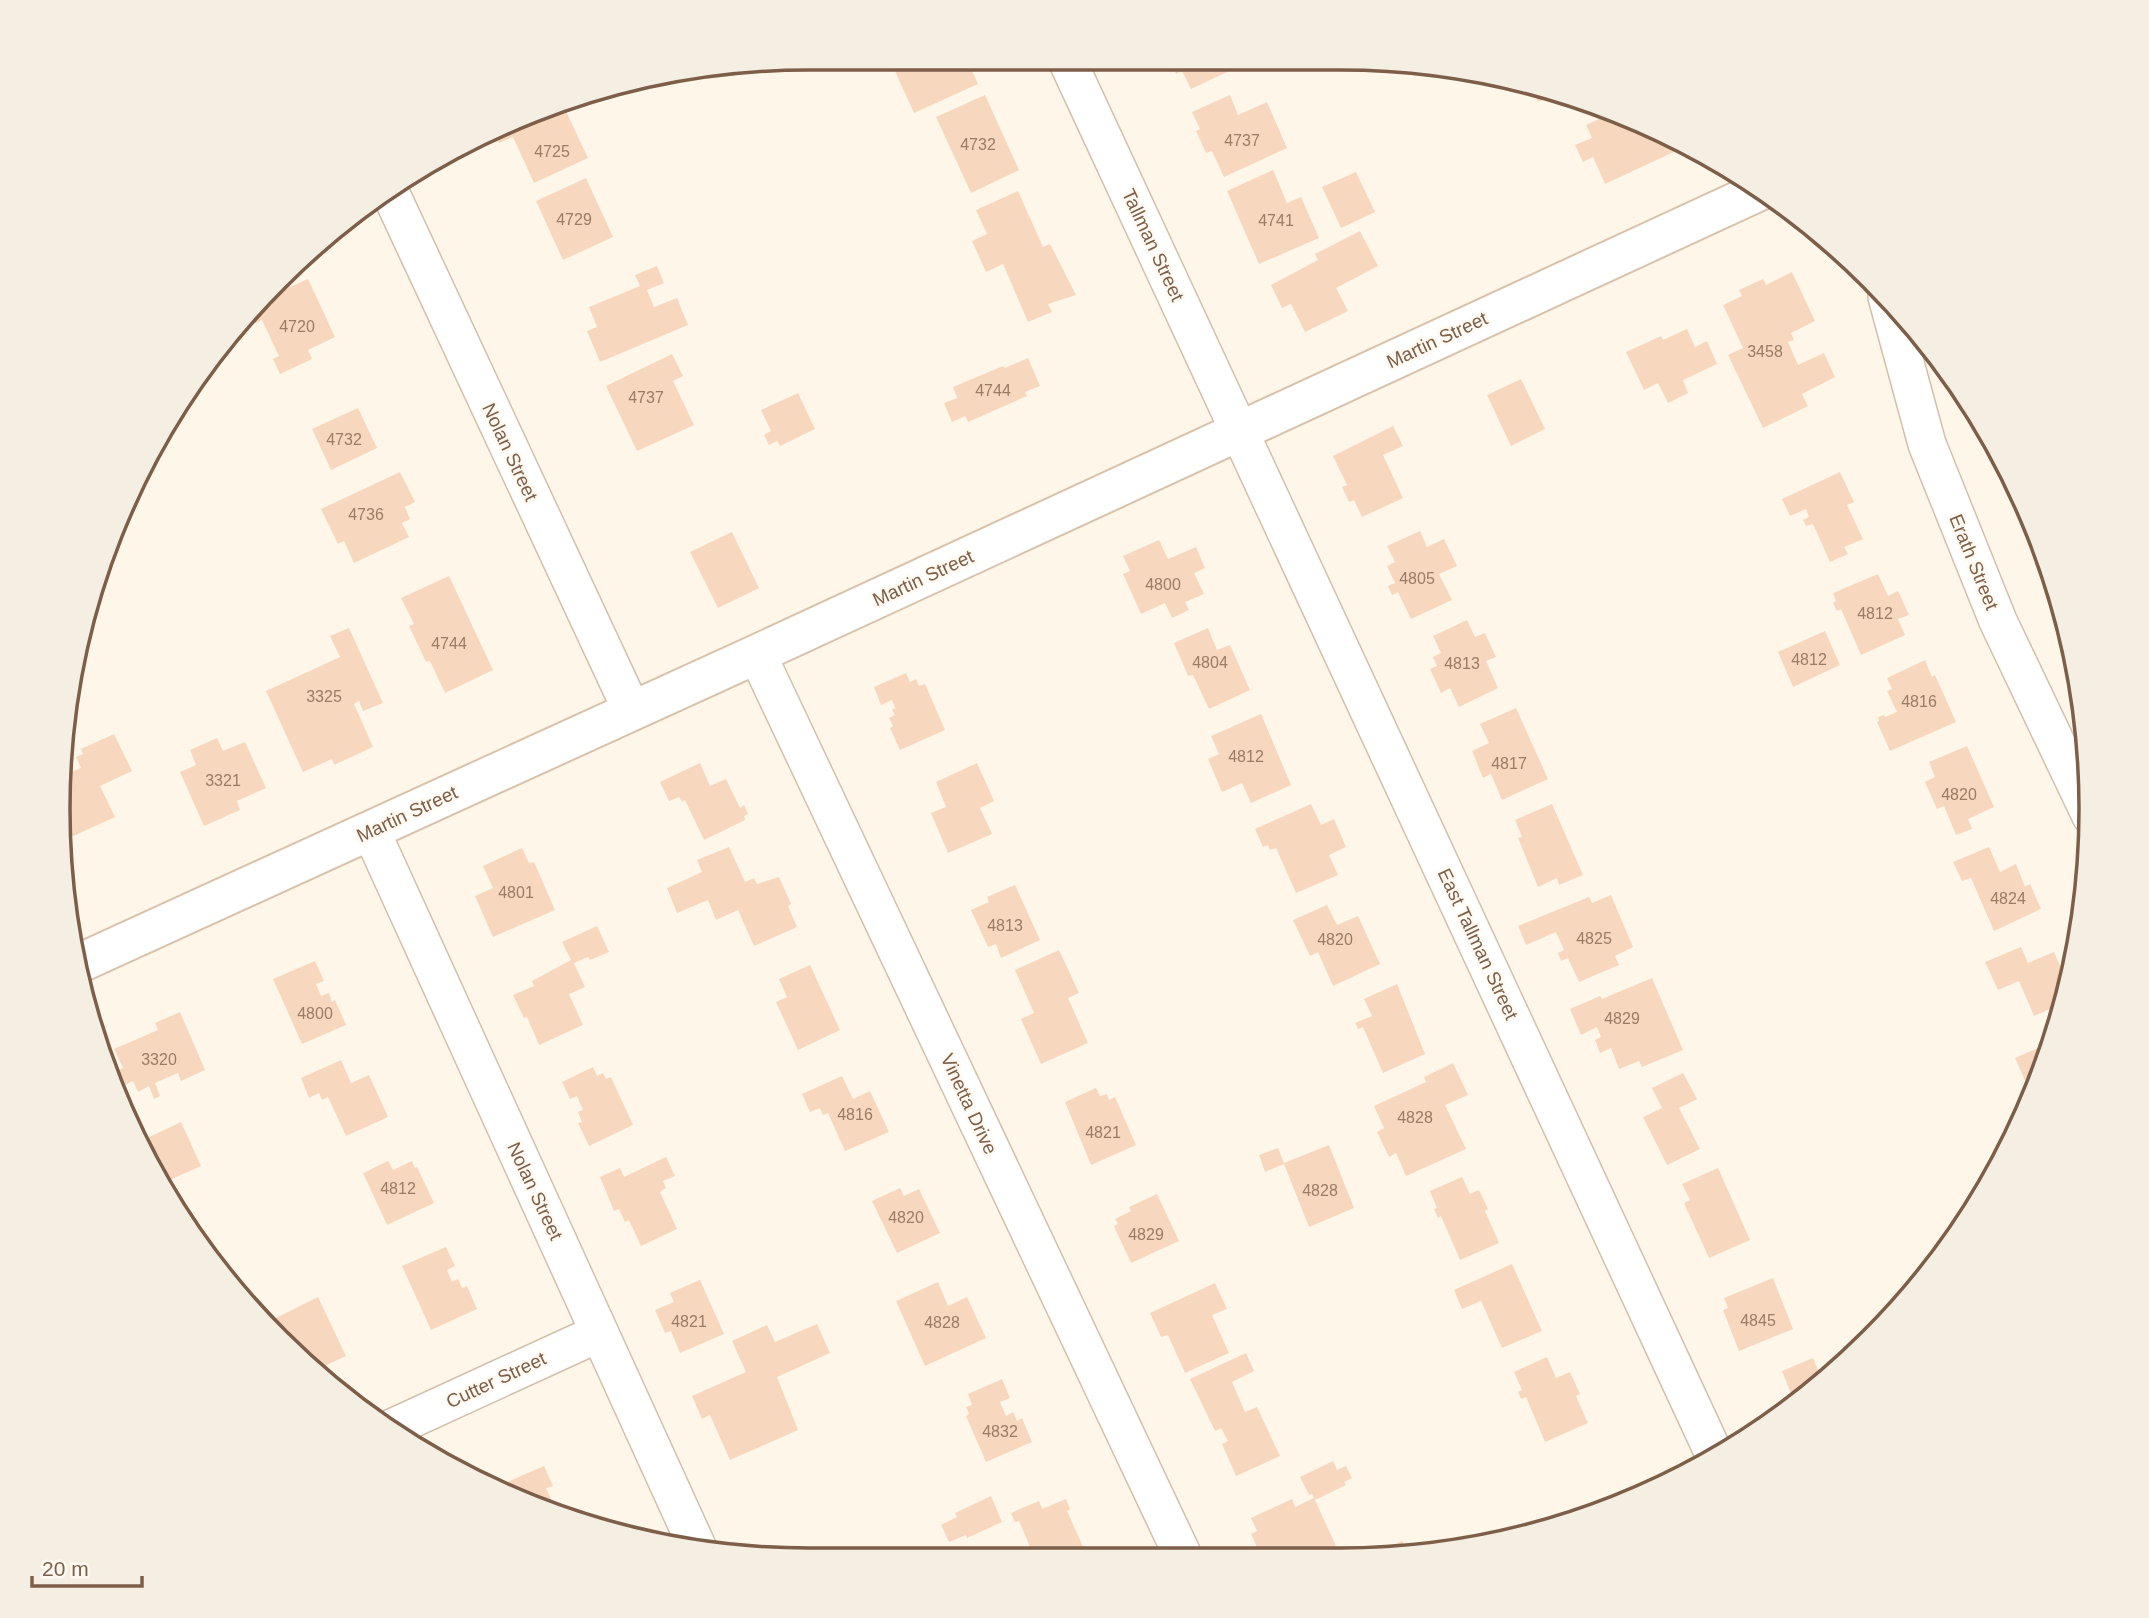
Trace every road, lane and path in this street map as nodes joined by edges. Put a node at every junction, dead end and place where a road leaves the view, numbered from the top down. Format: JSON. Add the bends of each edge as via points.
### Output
{"nodes":[{"id":1,"x":1072,"y":70,"type":"edge"},
{"id":2,"x":1751,"y":195,"type":"edge"},
{"id":3,"x":393,"y":199,"type":"edge"},
{"id":4,"x":1893,"y":319,"type":"edge"},
{"id":5,"x":1240,"y":431,"type":"junction"},
{"id":6,"x":757,"y":654,"type":"junction"},
{"id":7,"x":632,"y":711,"type":"junction"},
{"id":8,"x":2078,"y":783,"type":"edge"},
{"id":9,"x":371,"y":831,"type":"junction"},
{"id":10,"x":86,"y":960,"type":"edge"},
{"id":11,"x":600,"y":1333,"type":"junction"},
{"id":12,"x":400,"y":1424,"type":"edge"},
{"id":13,"x":1712,"y":1448,"type":"edge"},
{"id":14,"x":693,"y":1539,"type":"edge"},
{"id":15,"x":1179,"y":1548,"type":"edge"}],
"edges":[{"from":1,"to":5,"type":"street","name":"Tallman Street"},
{"from":2,"to":5,"type":"street","name":"Martin Street"},
{"from":3,"to":7,"type":"street","name":"Nolan Street"},
{"from":4,"to":8,"type":"street","name":"Erath Street","via":[[1927,444],[1997,621]]},
{"from":5,"to":6,"type":"street","name":"Martin Street"},
{"from":5,"to":13,"type":"street","name":"East Tallman Street"},
{"from":6,"to":7,"type":"street","name":"Martin Street"},
{"from":6,"to":15,"type":"street","name":"Vinetta Drive"},
{"from":7,"to":9,"type":"street","name":"Martin Street"},
{"from":9,"to":10,"type":"street","name":"Martin Street"},
{"from":9,"to":11,"type":"street","name":"Nolan Street"},
{"from":11,"to":12,"type":"street","name":"Cutter Street"},
{"from":11,"to":14,"type":"street","name":"Nolan Street"}]}
